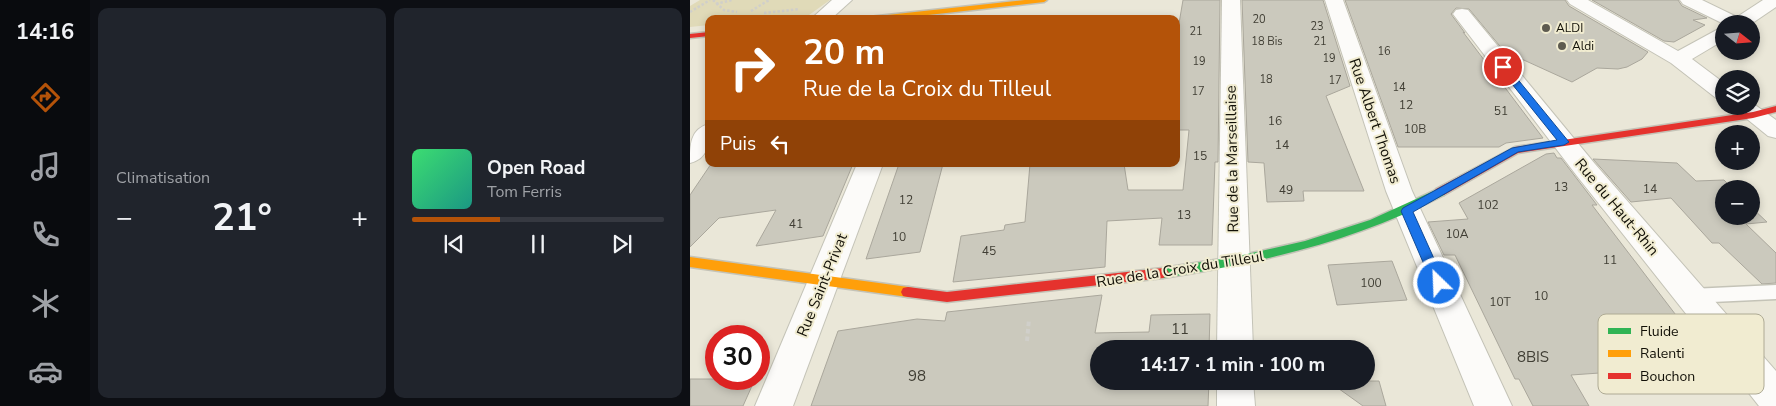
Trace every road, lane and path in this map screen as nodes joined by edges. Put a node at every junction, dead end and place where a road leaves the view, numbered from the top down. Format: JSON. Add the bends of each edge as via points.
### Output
{"nodes":[{"id":1,"x":712,"y":0,"type":"edge"},
{"id":2,"x":717,"y":0,"type":"edge"},
{"id":3,"x":732,"y":0,"type":"edge"},
{"id":4,"x":769,"y":0,"type":"edge"},
{"id":5,"x":843,"y":0,"type":"edge"},
{"id":6,"x":1044,"y":0,"type":"edge"},
{"id":7,"x":1231,"y":0,"type":"edge"},
{"id":8,"x":1334,"y":0,"type":"edge"},
{"id":9,"x":1576,"y":0,"type":"edge"},
{"id":10,"x":1689,"y":0,"type":"edge"},
{"id":11,"x":1774,"y":0,"type":"edge"},
{"id":12,"x":981,"y":3,"type":"edge"},
{"id":13,"x":716,"y":4,"type":"junction"},
{"id":14,"x":805,"y":8,"type":"dead end"},
{"id":15,"x":751,"y":11,"type":"dead end"},
{"id":16,"x":690,"y":12,"type":"edge"},
{"id":17,"x":737,"y":12,"type":"dead end"},
{"id":18,"x":764,"y":13,"type":"dead end"},
{"id":19,"x":1462,"y":14,"type":"dead end"},
{"id":20,"x":825,"y":15,"type":"edge"},
{"id":21,"x":931,"y":15,"type":"edge"},
{"id":22,"x":1720,"y":15,"type":"edge"},
{"id":23,"x":1752,"y":15,"type":"edge"},
{"id":24,"x":705,"y":34,"type":"edge"},
{"id":25,"x":690,"y":36,"type":"edge"},
{"id":26,"x":1715,"y":37,"type":"edge"},
{"id":27,"x":1678,"y":59,"type":"junction"},
{"id":28,"x":1715,"y":86,"type":"edge"},
{"id":29,"x":1776,"y":109,"type":"edge"},
{"id":30,"x":1760,"y":110,"type":"edge"},
{"id":31,"x":1723,"y":115,"type":"edge"},
{"id":32,"x":1753,"y":115,"type":"edge"},
{"id":33,"x":1776,"y":131,"type":"edge"},
{"id":34,"x":705,"y":136,"type":"edge"},
{"id":35,"x":1564,"y":142,"type":"junction"},
{"id":36,"x":690,"y":155,"type":"edge"},
{"id":37,"x":869,"y":167,"type":"edge"},
{"id":38,"x":1407,"y":211,"type":"junction"},
{"id":39,"x":690,"y":262,"type":"edge"},
{"id":40,"x":1234,"y":263,"type":"junction"},
{"id":41,"x":824,"y":281,"type":"junction"},
{"id":42,"x":1776,"y":292,"type":"edge"},
{"id":43,"x":1691,"y":296,"type":"junction"},
{"id":44,"x":1706,"y":314,"type":"edge"},
{"id":45,"x":1235,"y":340,"type":"edge"},
{"id":46,"x":1764,"y":384,"type":"edge"},
{"id":47,"x":1235,"y":390,"type":"edge"},
{"id":48,"x":1776,"y":398,"type":"edge"},
{"id":49,"x":774,"y":406,"type":"edge"},
{"id":50,"x":1236,"y":406,"type":"edge"},
{"id":51,"x":1494,"y":406,"type":"edge"}],
"edges":[{"from":1,"to":2,"type":"path"},
{"from":1,"to":13,"type":"path"},
{"from":1,"to":16,"type":"path"},
{"from":3,"to":13,"type":"path"},
{"from":4,"to":15,"type":"path"},
{"from":5,"to":20,"type":"street"},
{"from":6,"to":12,"type":"street"},
{"from":7,"to":40,"type":"street","name":"Rue de la Marseillaise"},
{"from":8,"to":38,"type":"street","name":"Rue Albert Thomas"},
{"from":9,"to":27,"type":"street"},
{"from":10,"to":22,"type":"street"},
{"from":11,"to":23,"type":"street"},
{"from":12,"to":21,"type":"street"},
{"from":13,"to":17,"type":"path","via":[[724,10]]},
{"from":14,"to":18,"type":"path"},
{"from":19,"to":35,"type":"street","name":"Rue du Haut-Rhin"},
{"from":24,"to":25,"type":"street"},
{"from":26,"to":27,"type":"street"},
{"from":27,"to":28,"type":"street"},
{"from":29,"to":30,"type":"street","name":"Rue de la Croix du Tilleul"},
{"from":31,"to":35,"type":"street","name":"Rue de la Croix du Tilleul"},
{"from":32,"to":33,"type":"street"},
{"from":34,"to":36,"type":"street"},
{"from":35,"to":38,"type":"street","name":"Rue de la Croix du Tilleul","via":[[1515,150]]},
{"from":35,"to":43,"type":"street","name":"Rue du Haut-Rhin"},
{"from":37,"to":41,"type":"street","name":"Rue Saint-Privat"},
{"from":38,"to":40,"type":"street","name":"Rue de la Croix du Tilleul","via":[[1304,247]]},
{"from":38,"to":51,"type":"street","name":"Rue Albert Thomas"},
{"from":39,"to":41,"type":"street","name":"Rue de la Croix du Tilleul"},
{"from":40,"to":41,"type":"street","name":"Rue de la Croix du Tilleul","via":[[1125,279],[947,297]]},
{"from":40,"to":45,"type":"street","name":"Rue de la Marseillaise"},
{"from":41,"to":49,"type":"street","name":"Rue Saint-Privat"},
{"from":42,"to":43,"type":"lane"},
{"from":43,"to":44,"type":"street","name":"Rue du Haut-Rhin"},
{"from":46,"to":48,"type":"street","name":"Rue du Haut-Rhin"},
{"from":47,"to":50,"type":"street"}]}
